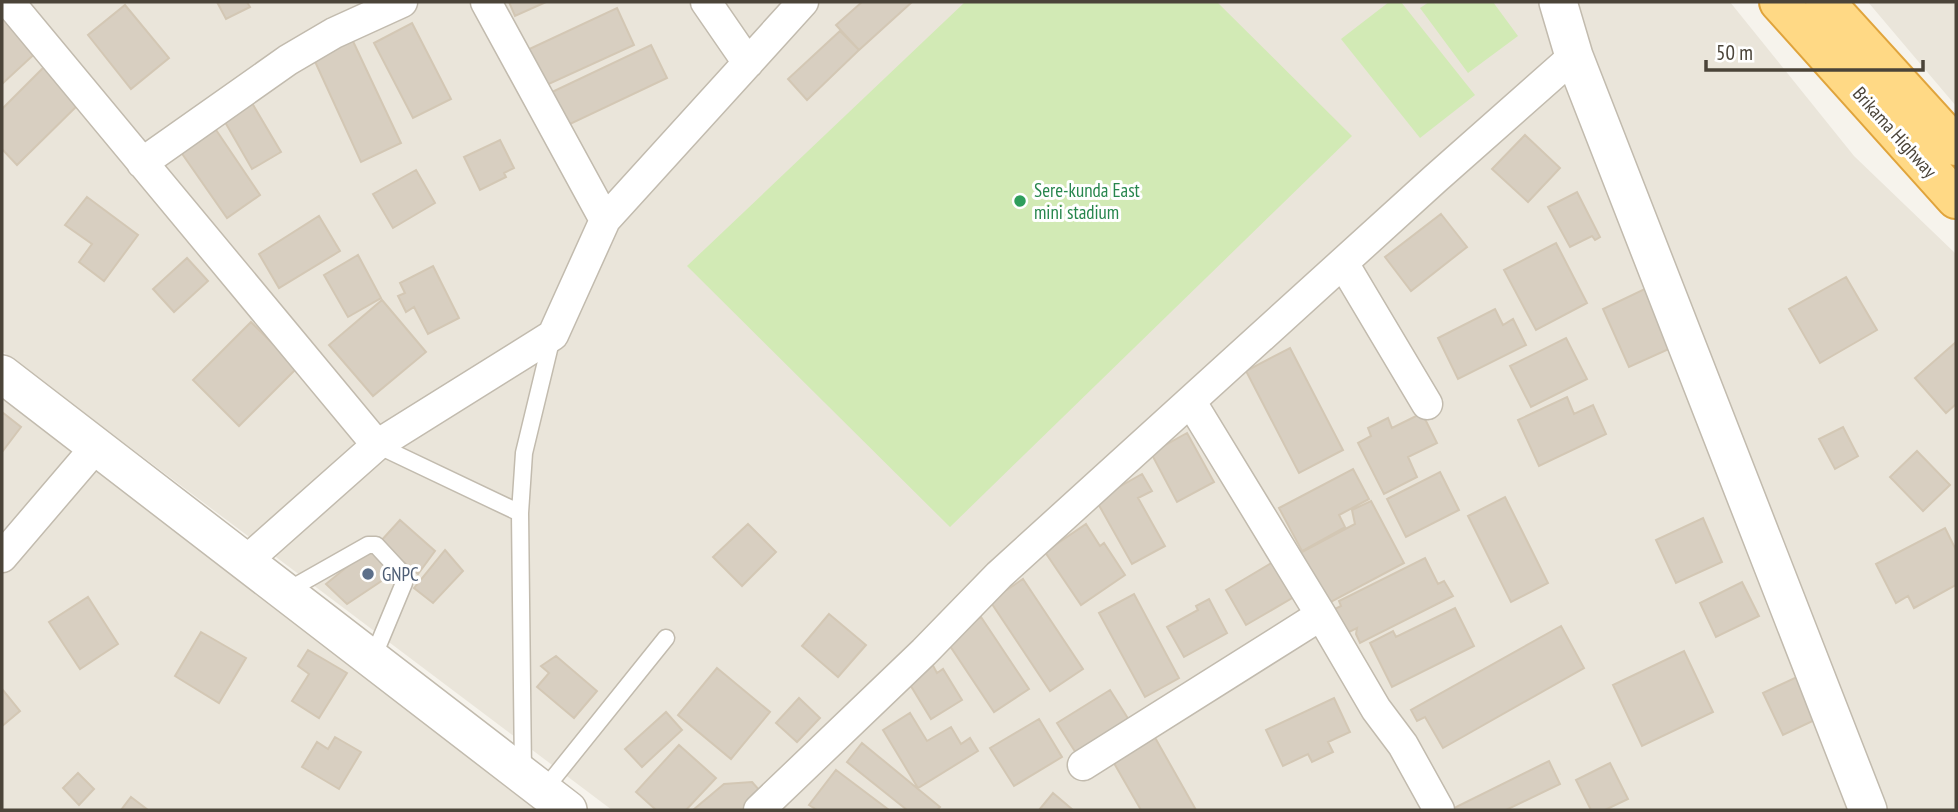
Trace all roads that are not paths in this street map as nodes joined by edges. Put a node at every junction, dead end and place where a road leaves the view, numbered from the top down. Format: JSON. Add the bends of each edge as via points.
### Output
{"nodes":[{"id":1,"x":9,"y":2,"type":"edge"},
{"id":2,"x":402,"y":2,"type":"edge"},
{"id":3,"x":486,"y":2,"type":"edge"},
{"id":4,"x":706,"y":2,"type":"edge"},
{"id":5,"x":803,"y":2,"type":"edge"},
{"id":6,"x":1558,"y":2,"type":"edge"},
{"id":7,"x":1779,"y":2,"type":"edge"},
{"id":8,"x":1825,"y":2,"type":"edge"},
{"id":9,"x":1574,"y":57,"type":"junction"},
{"id":10,"x":748,"y":63,"type":"junction"},
{"id":11,"x":1956,"y":146,"type":"edge"},
{"id":12,"x":142,"y":163,"type":"junction"},
{"id":13,"x":1956,"y":199,"type":"edge"},
{"id":14,"x":605,"y":220,"type":"junction"},
{"id":15,"x":1343,"y":263,"type":"junction"},
{"id":16,"x":552,"y":335,"type":"junction"},
{"id":17,"x":2,"y":374,"type":"edge"},
{"id":18,"x":1191,"y":402,"type":"junction"},
{"id":19,"x":1427,"y":404,"type":"dead end"},
{"id":20,"x":377,"y":445,"type":"junction"},
{"id":21,"x":96,"y":447,"type":"junction"},
{"id":22,"x":520,"y":513,"type":"junction"},
{"id":23,"x":2,"y":557,"type":"edge"},
{"id":24,"x":245,"y":562,"type":"junction"},
{"id":25,"x":285,"y":592,"type":"junction"},
{"id":26,"x":1321,"y":615,"type":"junction"},
{"id":27,"x":666,"y":638,"type":"dead end"},
{"id":28,"x":372,"y":660,"type":"junction"},
{"id":29,"x":1083,"y":765,"type":"dead end"},
{"id":30,"x":544,"y":792,"type":"edge"},
{"id":31,"x":759,"y":810,"type":"edge"},
{"id":32,"x":1439,"y":810,"type":"edge"},
{"id":33,"x":1868,"y":810,"type":"edge"}],
"edges":[{"from":1,"to":12,"type":"street"},
{"from":2,"to":12,"type":"street","via":[[288,60]]},
{"from":3,"to":14,"type":"street"},
{"from":4,"to":10,"type":"street"},
{"from":5,"to":10,"type":"street"},
{"from":6,"to":9,"type":"street"},
{"from":7,"to":13,"type":"highway","name":"Brikama Highway"},
{"from":8,"to":11,"type":"highway","name":"Brikama Highway"},
{"from":9,"to":15,"type":"street"},
{"from":9,"to":33,"type":"street"},
{"from":10,"to":14,"type":"street"},
{"from":12,"to":20,"type":"street"},
{"from":14,"to":16,"type":"street"},
{"from":15,"to":18,"type":"street"},
{"from":15,"to":19,"type":"street"},
{"from":16,"to":20,"type":"street"},
{"from":16,"to":22,"type":"lane","via":[[524,453]]},
{"from":17,"to":21,"type":"street"},
{"from":18,"to":26,"type":"street"},
{"from":18,"to":31,"type":"street","via":[[999,575]]},
{"from":20,"to":22,"type":"lane"},
{"from":20,"to":24,"type":"street"},
{"from":21,"to":23,"type":"street"},
{"from":21,"to":24,"type":"street"},
{"from":22,"to":30,"type":"lane"},
{"from":24,"to":25,"type":"street"},
{"from":25,"to":28,"type":"street"},
{"from":25,"to":28,"type":"lane","via":[[368,545],[376,545],[402,573],[404,583]]},
{"from":26,"to":29,"type":"street"},
{"from":26,"to":32,"type":"street"},
{"from":27,"to":30,"type":"lane"},
{"from":28,"to":30,"type":"street"}]}
